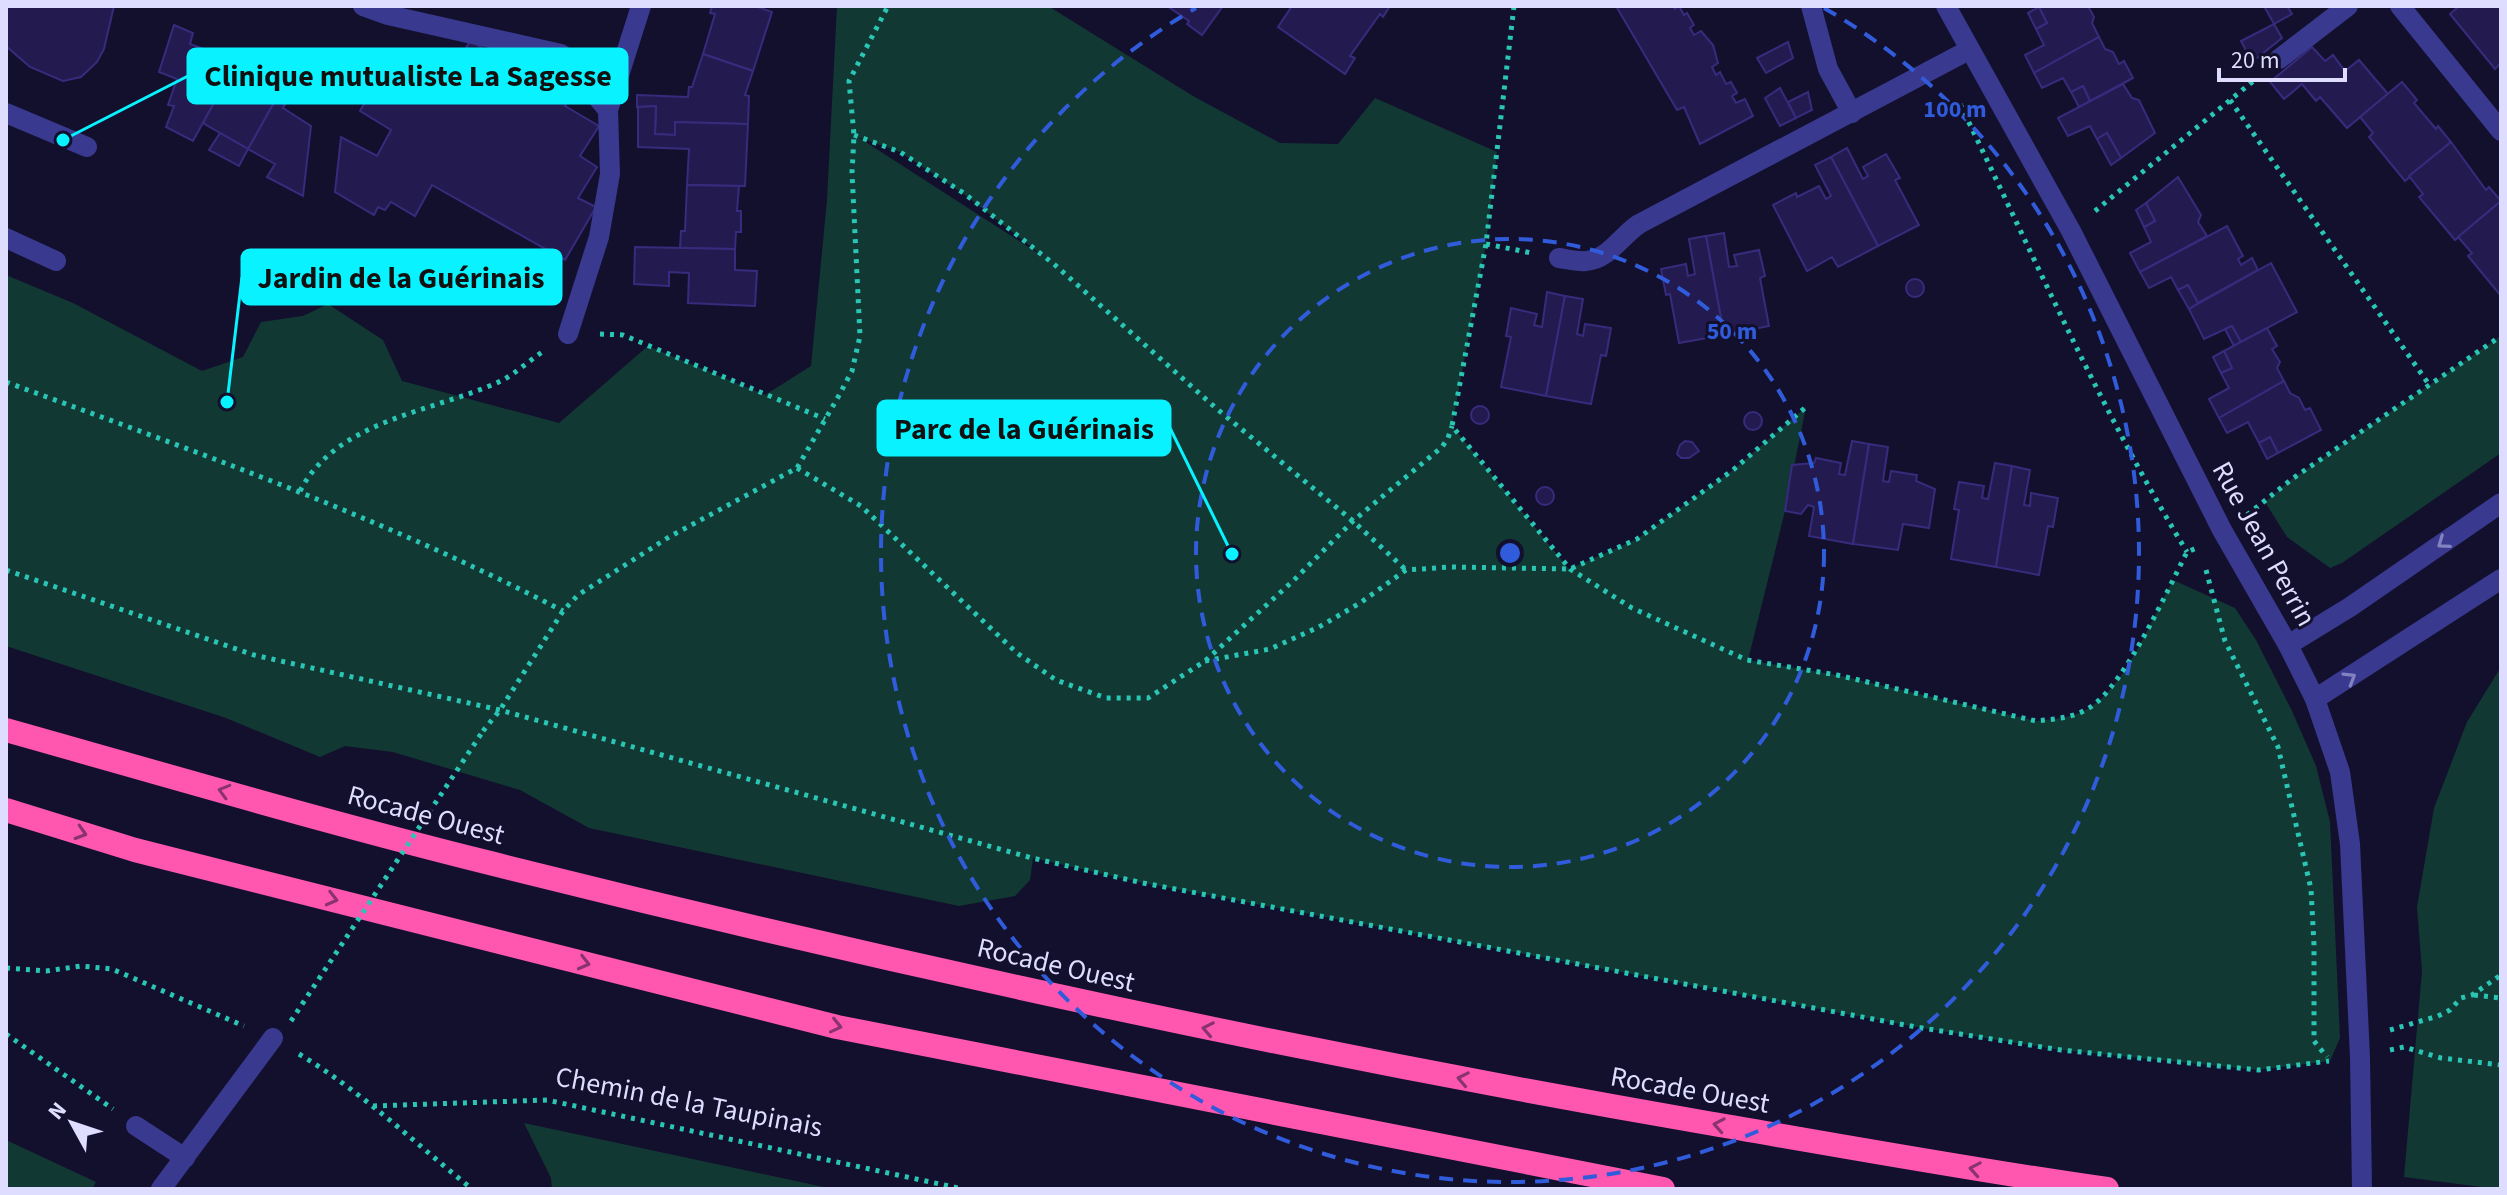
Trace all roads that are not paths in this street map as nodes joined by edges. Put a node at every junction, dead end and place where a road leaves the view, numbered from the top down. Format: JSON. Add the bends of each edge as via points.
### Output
{"nodes":[{"id":1,"x":363,"y":6,"type":"edge"},
{"id":2,"x":641,"y":6,"type":"edge"},
{"id":3,"x":1811,"y":6,"type":"edge"},
{"id":4,"x":1946,"y":6,"type":"edge"},
{"id":5,"x":2348,"y":6,"type":"edge"},
{"id":6,"x":2400,"y":6,"type":"edge"},
{"id":7,"x":390,"y":11,"type":"edge"},
{"id":8,"x":1969,"y":50,"type":"junction"},
{"id":9,"x":2279,"y":59,"type":"road end"},
{"id":10,"x":608,"y":110,"type":"junction"},
{"id":11,"x":6,"y":113,"type":"edge"},
{"id":12,"x":1852,"y":113,"type":"junction"},
{"id":13,"x":2501,"y":131,"type":"edge"},
{"id":14,"x":87,"y":147,"type":"dead end"},
{"id":15,"x":6,"y":238,"type":"edge"},
{"id":16,"x":1559,"y":258,"type":"road end"},
{"id":17,"x":56,"y":261,"type":"dead end"},
{"id":18,"x":568,"y":334,"type":"road end"},
{"id":19,"x":2501,"y":503,"type":"edge"},
{"id":20,"x":2501,"y":579,"type":"edge"},
{"id":21,"x":2288,"y":645,"type":"junction"},
{"id":22,"x":2315,"y":699,"type":"junction"},
{"id":23,"x":6,"y":730,"type":"edge"},
{"id":24,"x":6,"y":810,"type":"edge"},
{"id":25,"x":273,"y":1038,"type":"road end"},
{"id":26,"x":136,"y":1126,"type":"road end"},
{"id":27,"x":185,"y":1158,"type":"junction"},
{"id":28,"x":161,"y":1189,"type":"edge"},
{"id":29,"x":1663,"y":1189,"type":"edge"},
{"id":30,"x":2107,"y":1189,"type":"edge"},
{"id":31,"x":2362,"y":1189,"type":"edge"}],
"edges":[{"from":1,"to":7,"type":"street"},
{"from":2,"to":10,"type":"street"},
{"from":3,"to":12,"type":"street","via":[[1828,69]]},
{"from":4,"to":8,"type":"street","name":"Rue Jean Perrin"},
{"from":5,"to":9,"type":"street"},
{"from":6,"to":13,"type":"street"},
{"from":7,"to":10,"type":"street","via":[[561,54]]},
{"from":8,"to":12,"type":"street"},
{"from":8,"to":21,"type":"street","name":"Rue Jean Perrin","via":[[2071,231],[2222,530]]},
{"from":10,"to":18,"type":"street","via":[[610,174],[599,237]]},
{"from":11,"to":14,"type":"street"},
{"from":12,"to":16,"type":"street","via":[[1639,224],[1600,256],[1587,261]]},
{"from":15,"to":17,"type":"street"},
{"from":19,"to":21,"type":"street","one_way":true},
{"from":22,"to":20,"type":"street","one_way":true},
{"from":21,"to":22,"type":"street","name":"Rue Jean Perrin"},
{"from":22,"to":31,"type":"street","name":"Rue Jean Perrin","via":[[2340,772],[2350,844]]},
{"from":30,"to":23,"type":"highway","name":"Rocade Ouest","one_way":true,"via":[[1545,1095],[1151,1017],[484,862]]},
{"from":24,"to":29,"type":"highway","one_way":true,"via":[[135,850],[837,1027]]},
{"from":25,"to":27,"type":"street"},
{"from":26,"to":27,"type":"street"},
{"from":27,"to":28,"type":"street"}]}
